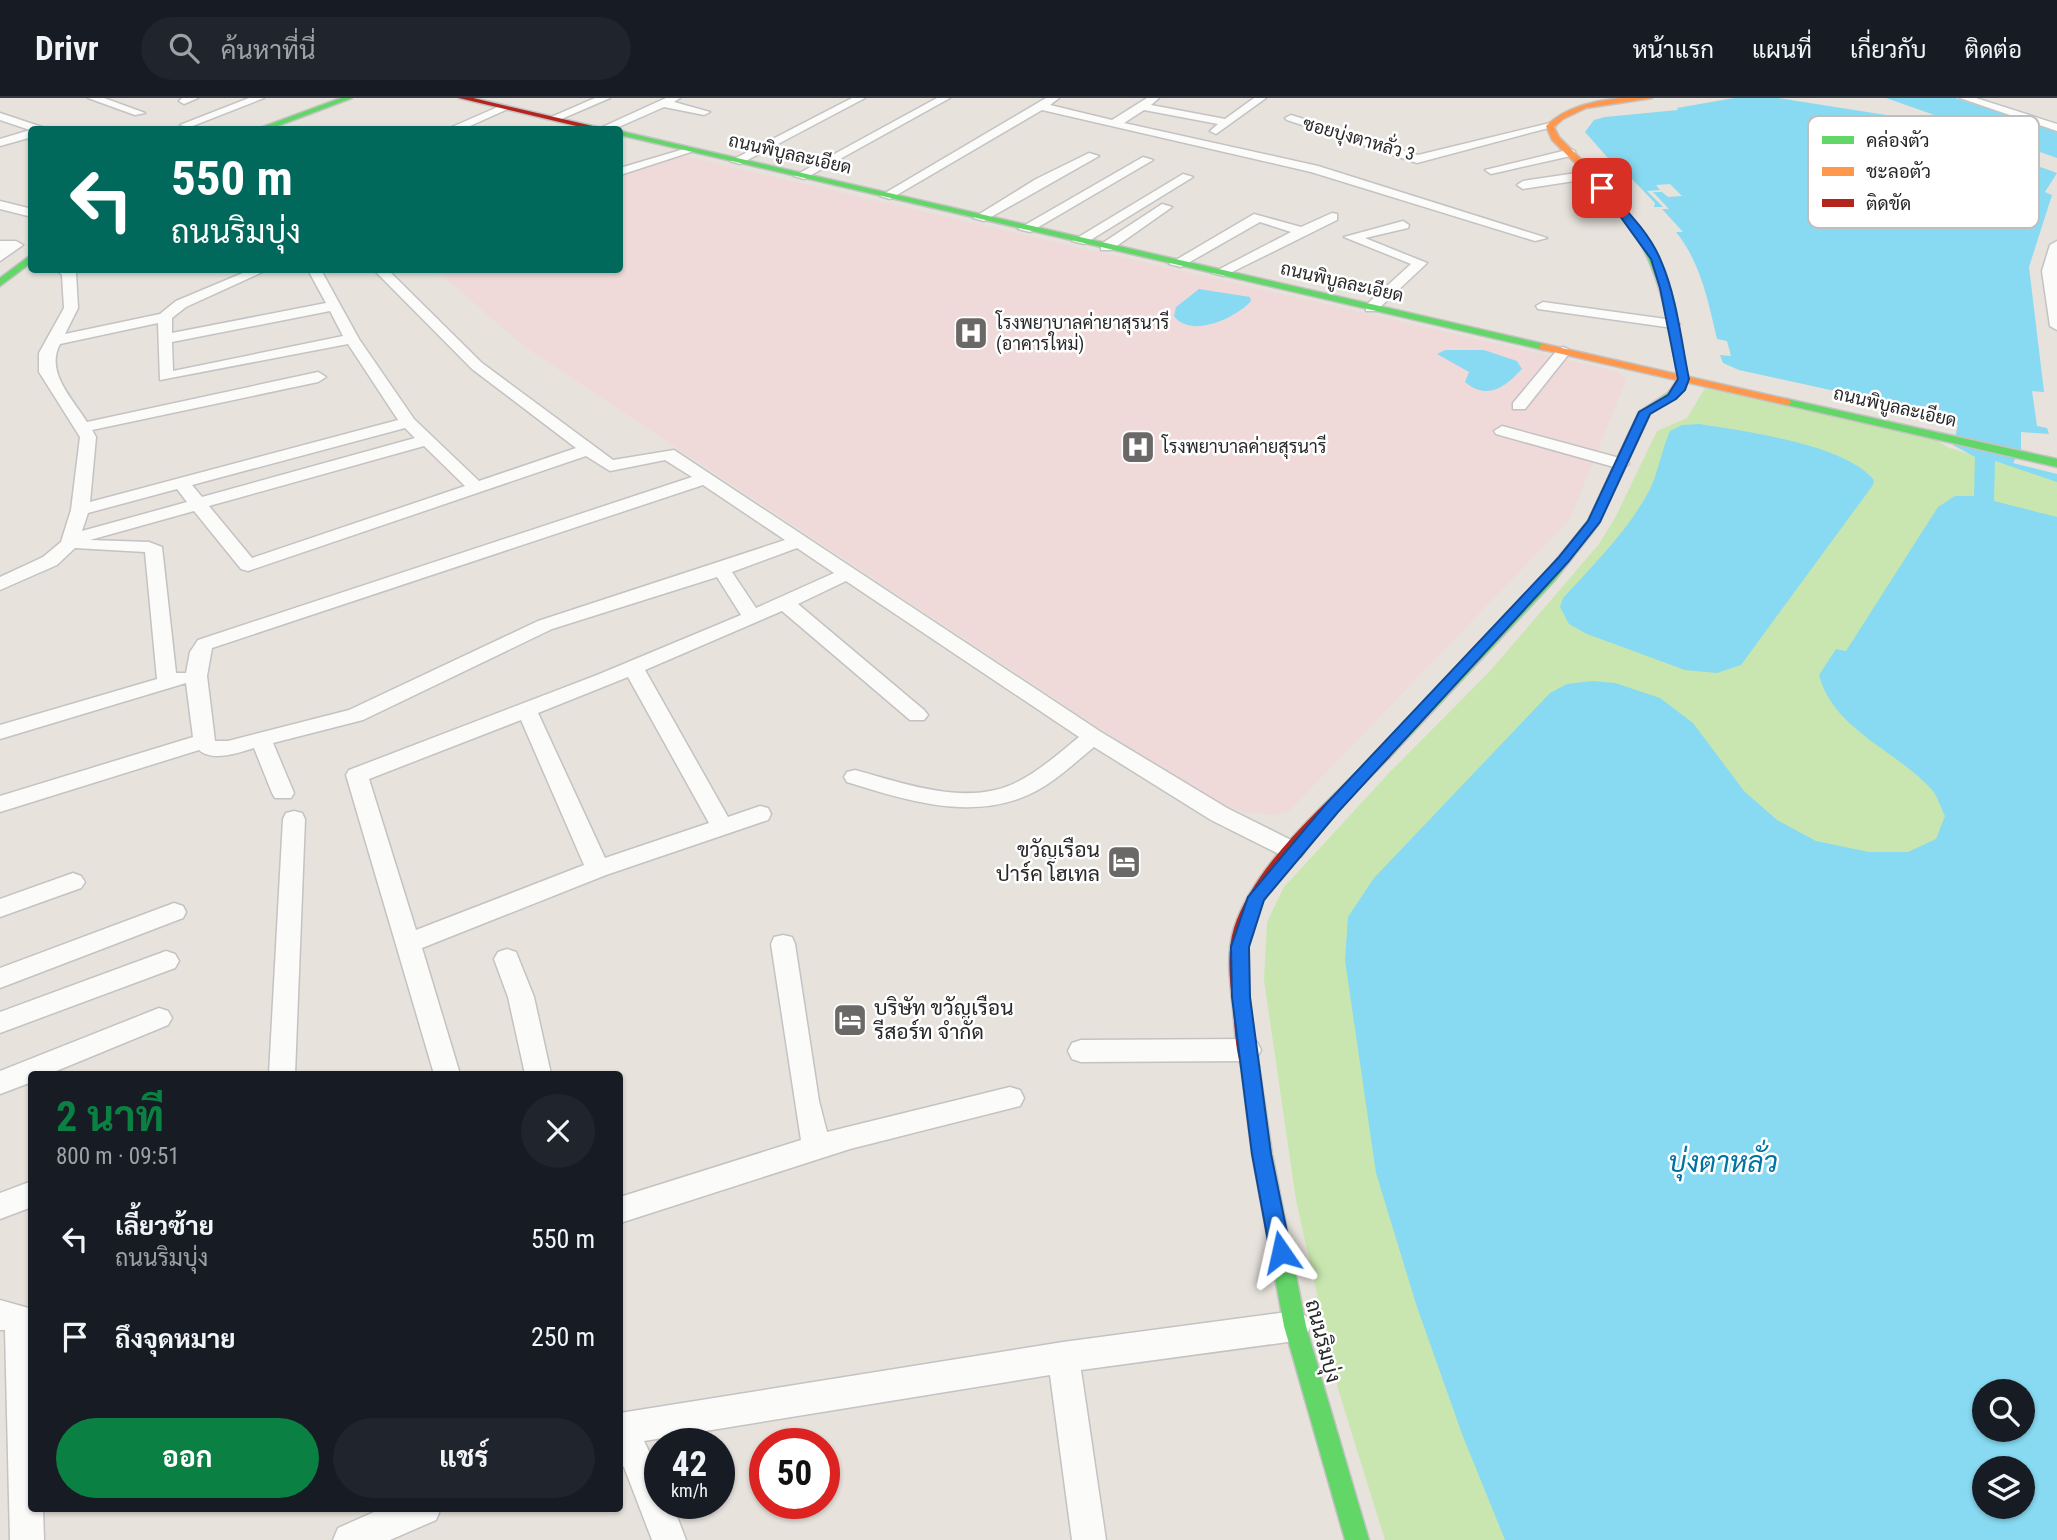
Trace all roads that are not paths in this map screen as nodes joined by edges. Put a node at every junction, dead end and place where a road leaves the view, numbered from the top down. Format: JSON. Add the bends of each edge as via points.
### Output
{"nodes":[{"id":1,"x":259,"y":98,"type":"edge"},
{"id":2,"x":463,"y":98,"type":"edge"},
{"id":3,"x":605,"y":98,"type":"edge"},
{"id":4,"x":675,"y":98,"type":"edge"},
{"id":5,"x":860,"y":98,"type":"edge"},
{"id":6,"x":945,"y":98,"type":"edge"},
{"id":7,"x":1054,"y":98,"type":"edge"},
{"id":8,"x":1154,"y":98,"type":"edge"},
{"id":9,"x":1261,"y":98,"type":"edge"},
{"id":10,"x":1648,"y":98,"type":"edge"},
{"id":11,"x":1965,"y":98,"type":"edge"},
{"id":12,"x":94,"y":99,"type":"edge"},
{"id":13,"x":354,"y":100,"type":"edge"},
{"id":14,"x":663,"y":103,"type":"junction"},
{"id":15,"x":1040,"y":106,"type":"junction"},
{"id":16,"x":1142,"y":106,"type":"junction"},
{"id":17,"x":504,"y":108,"type":"junction"},
{"id":18,"x":704,"y":112,"type":"dead end"},
{"id":19,"x":139,"y":113,"type":"dead end"},
{"id":20,"x":2020,"y":116,"type":"edge"},
{"id":21,"x":2,"y":118,"type":"edge"},
{"id":22,"x":555,"y":118,"type":"junction"},
{"id":23,"x":1291,"y":118,"type":"dead end"},
{"id":24,"x":2039,"y":122,"type":"edge"},
{"id":25,"x":1227,"y":123,"type":"junction"},
{"id":26,"x":1114,"y":124,"type":"junction"},
{"id":27,"x":186,"y":125,"type":"dead end"},
{"id":28,"x":28,"y":126,"type":"edge"},
{"id":29,"x":271,"y":126,"type":"edge"},
{"id":30,"x":294,"y":126,"type":"edge"},
{"id":31,"x":460,"y":126,"type":"edge"},
{"id":32,"x":588,"y":126,"type":"edge"},
{"id":33,"x":608,"y":126,"type":"edge"},
{"id":34,"x":1550,"y":126,"type":"junction"},
{"id":35,"x":2057,"y":128,"type":"edge"},
{"id":36,"x":28,"y":134,"type":"edge"},
{"id":37,"x":623,"y":135,"type":"edge"},
{"id":38,"x":0,"y":142,"type":"edge"},
{"id":39,"x":1199,"y":144,"type":"junction"},
{"id":40,"x":688,"y":151,"type":"junction"},
{"id":41,"x":1570,"y":153,"type":"junction"},
{"id":42,"x":1093,"y":156,"type":"dead end"},
{"id":43,"x":1147,"y":160,"type":"dead end"},
{"id":44,"x":736,"y":161,"type":"junction"},
{"id":45,"x":1490,"y":170,"type":"dead end"},
{"id":46,"x":623,"y":171,"type":"edge"},
{"id":47,"x":1590,"y":175,"type":"junction"},
{"id":48,"x":800,"y":176,"type":"junction"},
{"id":49,"x":1187,"y":177,"type":"dead end"},
{"id":50,"x":1523,"y":186,"type":"dead end"},
{"id":51,"x":886,"y":196,"type":"junction"},
{"id":52,"x":0,"y":205,"type":"edge"},
{"id":53,"x":1166,"y":207,"type":"dead end"},
{"id":54,"x":28,"y":212,"type":"edge"},
{"id":55,"x":1332,"y":216,"type":"dead end"},
{"id":56,"x":979,"y":218,"type":"junction"},
{"id":57,"x":1403,"y":225,"type":"dead end"},
{"id":58,"x":1025,"y":229,"type":"junction"},
{"id":59,"x":1300,"y":231,"type":"junction"},
{"id":60,"x":1540,"y":238,"type":"dead end"},
{"id":61,"x":1079,"y":241,"type":"junction"},
{"id":62,"x":0,"y":245,"type":"edge"},
{"id":63,"x":2057,"y":246,"type":"edge"},
{"id":64,"x":1106,"y":247,"type":"junction"},
{"id":65,"x":0,"y":257,"type":"edge"},
{"id":66,"x":28,"y":260,"type":"edge"},
{"id":67,"x":1176,"y":264,"type":"junction"},
{"id":68,"x":70,"y":273,"type":"edge"},
{"id":69,"x":253,"y":273,"type":"edge"},
{"id":70,"x":317,"y":273,"type":"edge"},
{"id":71,"x":384,"y":273,"type":"edge"},
{"id":72,"x":1219,"y":273,"type":"junction"},
{"id":73,"x":0,"y":282,"type":"edge"},
{"id":74,"x":334,"y":306,"type":"junction"},
{"id":75,"x":1543,"y":306,"type":"dead end"},
{"id":76,"x":1371,"y":308,"type":"junction"},
{"id":77,"x":165,"y":317,"type":"junction"},
{"id":78,"x":1673,"y":324,"type":"junction"},
{"id":79,"x":2057,"y":326,"type":"edge"},
{"id":80,"x":164,"y":339,"type":"junction"},
{"id":81,"x":352,"y":339,"type":"junction"},
{"id":82,"x":55,"y":340,"type":"junction"},
{"id":83,"x":1563,"y":352,"type":"junction"},
{"id":84,"x":1663,"y":374,"type":"junction"},
{"id":85,"x":318,"y":377,"type":"dead end"},
{"id":86,"x":1683,"y":379,"type":"junction"},
{"id":87,"x":1519,"y":406,"type":"dead end"},
{"id":88,"x":1645,"y":412,"type":"junction"},
{"id":89,"x":408,"y":422,"type":"junction"},
{"id":90,"x":81,"y":428,"type":"junction"},
{"id":91,"x":1502,"y":431,"type":"dead end"},
{"id":92,"x":427,"y":440,"type":"junction"},
{"id":93,"x":587,"y":450,"type":"junction"},
{"id":94,"x":2057,"y":463,"type":"edge"},
{"id":95,"x":1622,"y":464,"type":"junction"},
{"id":96,"x":707,"y":478,"type":"junction"},
{"id":97,"x":181,"y":483,"type":"junction"},
{"id":98,"x":477,"y":488,"type":"junction"},
{"id":99,"x":199,"y":505,"type":"junction"},
{"id":100,"x":80,"y":510,"type":"junction"},
{"id":101,"x":801,"y":541,"type":"junction"},
{"id":102,"x":71,"y":542,"type":"junction"},
{"id":103,"x":721,"y":570,"type":"junction"},
{"id":104,"x":847,"y":574,"type":"junction"},
{"id":105,"x":0,"y":584,"type":"edge"},
{"id":106,"x":785,"y":603,"type":"junction"},
{"id":107,"x":752,"y":617,"type":"junction"},
{"id":108,"x":634,"y":667,"type":"junction"},
{"id":109,"x":196,"y":675,"type":"junction"},
{"id":110,"x":167,"y":681,"type":"junction"},
{"id":111,"x":527,"y":711,"type":"junction"},
{"id":112,"x":917,"y":715,"type":"dead end"},
{"id":113,"x":0,"y":732,"type":"edge"},
{"id":114,"x":1093,"y":737,"type":"junction"},
{"id":115,"x":204,"y":741,"type":"junction"},
{"id":116,"x":260,"y":742,"type":"junction"},
{"id":117,"x":855,"y":777,"type":"dead end"},
{"id":118,"x":283,"y":793,"type":"dead end"},
{"id":119,"x":0,"y":804,"type":"edge"},
{"id":120,"x":760,"y":814,"type":"dead end"},
{"id":121,"x":294,"y":819,"type":"dead end"},
{"id":122,"x":722,"y":826,"type":"junction"},
{"id":123,"x":1293,"y":851,"type":"junction"},
{"id":124,"x":598,"y":869,"type":"junction"},
{"id":125,"x":73,"y":882,"type":"dead end"},
{"id":126,"x":0,"y":908,"type":"edge"},
{"id":127,"x":174,"y":912,"type":"dead end"},
{"id":128,"x":783,"y":943,"type":"dead end"},
{"id":129,"x":407,"y":944,"type":"junction"},
{"id":130,"x":508,"y":959,"type":"dead end"},
{"id":131,"x":166,"y":961,"type":"dead end"},
{"id":132,"x":0,"y":978,"type":"edge"},
{"id":133,"x":159,"y":1018,"type":"dead end"},
{"id":134,"x":0,"y":1023,"type":"edge"},
{"id":135,"x":1248,"y":1050,"type":"junction"},
{"id":136,"x":1081,"y":1051,"type":"dead end"},
{"id":137,"x":29,"y":1071,"type":"edge"},
{"id":138,"x":282,"y":1071,"type":"edge"},
{"id":139,"x":446,"y":1071,"type":"edge"},
{"id":140,"x":537,"y":1071,"type":"edge"},
{"id":141,"x":28,"y":1072,"type":"edge"},
{"id":142,"x":0,"y":1083,"type":"edge"},
{"id":143,"x":1010,"y":1098,"type":"dead end"},
{"id":144,"x":816,"y":1147,"type":"junction"},
{"id":145,"x":28,"y":1196,"type":"edge"},
{"id":146,"x":0,"y":1206,"type":"edge"},
{"id":147,"x":623,"y":1209,"type":"edge"},
{"id":148,"x":13,"y":1311,"type":"edge"},
{"id":149,"x":1295,"y":1326,"type":"junction"},
{"id":150,"x":1063,"y":1357,"type":"junction"},
{"id":151,"x":623,"y":1429,"type":"edge"},
{"id":152,"x":623,"y":1446,"type":"edge"},
{"id":153,"x":415,"y":1512,"type":"edge"},
{"id":154,"x":357,"y":1538,"type":"edge"},
{"id":155,"x":27,"y":1540,"type":"edge"},
{"id":156,"x":669,"y":1540,"type":"edge"},
{"id":157,"x":1089,"y":1540,"type":"edge"},
{"id":158,"x":1357,"y":1540,"type":"edge"}],
"edges":[{"from":1,"to":27,"type":"street"},
{"from":2,"to":17,"type":"main road"},
{"from":3,"to":22,"type":"street"},
{"from":4,"to":14,"type":"street"},
{"from":5,"to":44,"type":"street"},
{"from":6,"to":48,"type":"street"},
{"from":7,"to":15,"type":"street"},
{"from":8,"to":16,"type":"street"},
{"from":9,"to":25,"type":"street"},
{"from":10,"to":34,"type":"main road","via":[[1581,107],[1563,113]]},
{"from":11,"to":20,"type":"street"},
{"from":12,"to":19,"type":"street"},
{"from":13,"to":29,"type":"main road"},
{"from":13,"to":30,"type":"main road"},
{"from":14,"to":18,"type":"street"},
{"from":14,"to":33,"type":"street"},
{"from":15,"to":26,"type":"street"},
{"from":15,"to":51,"type":"street"},
{"from":16,"to":25,"type":"street"},
{"from":16,"to":26,"type":"street"},
{"from":17,"to":22,"type":"main road"},
{"from":17,"to":31,"type":"street"},
{"from":21,"to":28,"type":"street"},
{"from":22,"to":32,"type":"main road"},
{"from":23,"to":34,"type":"street","name":"ซอยบุ่งตาหลั่ว 3","via":[[1417,159]]},
{"from":24,"to":35,"type":"street"},
{"from":25,"to":39,"type":"street"},
{"from":26,"to":39,"type":"street"},
{"from":34,"to":41,"type":"main road"},
{"from":36,"to":38,"type":"street"},
{"from":37,"to":40,"type":"main road","name":"ถนนพิบูลละเอียด"},
{"from":39,"to":60,"type":"street","via":[[1314,169]]},
{"from":40,"to":44,"type":"main road","name":"ถนนพิบูลละเอียด"},
{"from":40,"to":46,"type":"street"},
{"from":41,"to":45,"type":"street"},
{"from":41,"to":47,"type":"main road"},
{"from":42,"to":56,"type":"street"},
{"from":43,"to":58,"type":"street"},
{"from":44,"to":48,"type":"main road","name":"ถนนพิบูลละเอียด"},
{"from":47,"to":50,"type":"street"},
{"from":47,"to":78,"type":"main road","via":[[1633,224],[1656,259]]},
{"from":48,"to":51,"type":"main road","name":"ถนนพิบูลละเอียด"},
{"from":49,"to":61,"type":"street"},
{"from":51,"to":56,"type":"main road","name":"ถนนพิบูลละเอียด"},
{"from":52,"to":54,"type":"street"},
{"from":53,"to":64,"type":"street"},
{"from":55,"to":59,"type":"street"},
{"from":56,"to":58,"type":"main road","name":"ถนนพิบูลละเอียด"},
{"from":57,"to":76,"type":"street","via":[[1351,237],[1420,263]]},
{"from":58,"to":61,"type":"main road","name":"ถนนพิบูลละเอียด"},
{"from":59,"to":67,"type":"street","via":[[1259,217]]},
{"from":59,"to":72,"type":"street"},
{"from":61,"to":64,"type":"main road","name":"ถนนพิบูลละเอียด"},
{"from":62,"to":65,"type":"street","via":[[16,245]]},
{"from":63,"to":79,"type":"street","via":[[2049,271]]},
{"from":64,"to":67,"type":"main road","name":"ถนนพิบูลละเอียด"},
{"from":66,"to":73,"type":"main road"},
{"from":67,"to":72,"type":"main road","name":"ถนนพิบูลละเอียด"},
{"from":68,"to":82,"type":"street","via":[[71,308]]},
{"from":69,"to":77,"type":"street","via":[[181,304]]},
{"from":70,"to":74,"type":"street"},
{"from":71,"to":93,"type":"street","via":[[477,366]]},
{"from":72,"to":76,"type":"main road","name":"ถนนพิบูลละเอียด"},
{"from":74,"to":80,"type":"street"},
{"from":74,"to":81,"type":"street"},
{"from":75,"to":78,"type":"street"},
{"from":76,"to":83,"type":"main road","name":"ถนนพิบูลละเอียด"},
{"from":77,"to":80,"type":"street"},
{"from":77,"to":82,"type":"street"},
{"from":78,"to":86,"type":"main road"},
{"from":80,"to":81,"type":"street","via":[[165,377]]},
{"from":81,"to":89,"type":"street"},
{"from":82,"to":90,"type":"street","via":[[47,353],[47,372]]},
{"from":83,"to":84,"type":"main road","name":"ถนนพิบูลละเอียด"},
{"from":83,"to":87,"type":"street"},
{"from":84,"to":86,"type":"main road","name":"ถนนพิบูลละเอียด"},
{"from":84,"to":88,"type":"main road","name":"ถนนริมบุ่ง"},
{"from":85,"to":90,"type":"street"},
{"from":86,"to":88,"type":"main road","via":[[1672,397]]},
{"from":86,"to":94,"type":"main road","name":"ถนนพิบูลละเอียด"},
{"from":88,"to":95,"type":"main road","name":"ถนนริมบุ่ง"},
{"from":89,"to":92,"type":"street"},
{"from":89,"to":97,"type":"street"},
{"from":90,"to":100,"type":"street","via":[[88,437]]},
{"from":91,"to":95,"type":"street"},
{"from":92,"to":98,"type":"street"},
{"from":92,"to":99,"type":"street"},
{"from":93,"to":96,"type":"street","via":[[610,466],[668,454]]},
{"from":93,"to":98,"type":"street"},
{"from":95,"to":123,"type":"main road","name":"ถนนริมบุ่ง","via":[[1594,522],[1549,578]]},
{"from":96,"to":101,"type":"street"},
{"from":96,"to":109,"type":"street","via":[[217,639],[199,650]]},
{"from":97,"to":99,"type":"street"},
{"from":97,"to":100,"type":"street"},
{"from":98,"to":99,"type":"street","via":[[248,565]]},
{"from":99,"to":102,"type":"street"},
{"from":100,"to":102,"type":"street"},
{"from":101,"to":103,"type":"street"},
{"from":101,"to":104,"type":"street"},
{"from":102,"to":105,"type":"street","via":[[50,561]]},
{"from":102,"to":110,"type":"street","via":[[156,551]]},
{"from":103,"to":107,"type":"street"},
{"from":103,"to":116,"type":"street","via":[[576,613],[522,634],[356,715]]},
{"from":104,"to":106,"type":"street"},
{"from":104,"to":114,"type":"street"},
{"from":106,"to":107,"type":"street"},
{"from":106,"to":112,"type":"street"},
{"from":107,"to":108,"type":"street"},
{"from":108,"to":111,"type":"street"},
{"from":108,"to":122,"type":"street"},
{"from":109,"to":110,"type":"street"},
{"from":109,"to":115,"type":"street"},
{"from":110,"to":113,"type":"street"},
{"from":111,"to":124,"type":"street"},
{"from":111,"to":129,"type":"street","via":[[357,775]]},
{"from":114,"to":117,"type":"street","via":[[1030,784],[1009,794],[929,799]]},
{"from":114,"to":123,"type":"street","via":[[1219,814]]},
{"from":115,"to":116,"type":"street","via":[[208,748]]},
{"from":115,"to":119,"type":"street"},
{"from":116,"to":118,"type":"street","via":[[268,751]]},
{"from":120,"to":122,"type":"street"},
{"from":121,"to":138,"type":"street"},
{"from":122,"to":124,"type":"street"},
{"from":123,"to":135,"type":"main road","name":"ถนนริมบุ่ง","via":[[1256,897],[1243,929],[1241,997]]},
{"from":124,"to":129,"type":"street"},
{"from":125,"to":126,"type":"street"},
{"from":127,"to":132,"type":"street"},
{"from":128,"to":144,"type":"street"},
{"from":129,"to":139,"type":"street"},
{"from":130,"to":140,"type":"street"},
{"from":131,"to":134,"type":"street"},
{"from":133,"to":137,"type":"street"},
{"from":135,"to":136,"type":"street"},
{"from":135,"to":149,"type":"main road","name":"ถนนริมบุ่ง","via":[[1262,1154]]},
{"from":141,"to":142,"type":"street"},
{"from":143,"to":144,"type":"street"},
{"from":144,"to":147,"type":"street"},
{"from":145,"to":146,"type":"street"},
{"from":148,"to":155,"type":"street","via":[[20,1318]]},
{"from":149,"to":150,"type":"street"},
{"from":149,"to":158,"type":"main road","name":"ถนนริมบุ่ง"},
{"from":150,"to":151,"type":"street"},
{"from":150,"to":157,"type":"street"},
{"from":152,"to":156,"type":"street","via":[[635,1457]]},
{"from":153,"to":154,"type":"street"}]}
